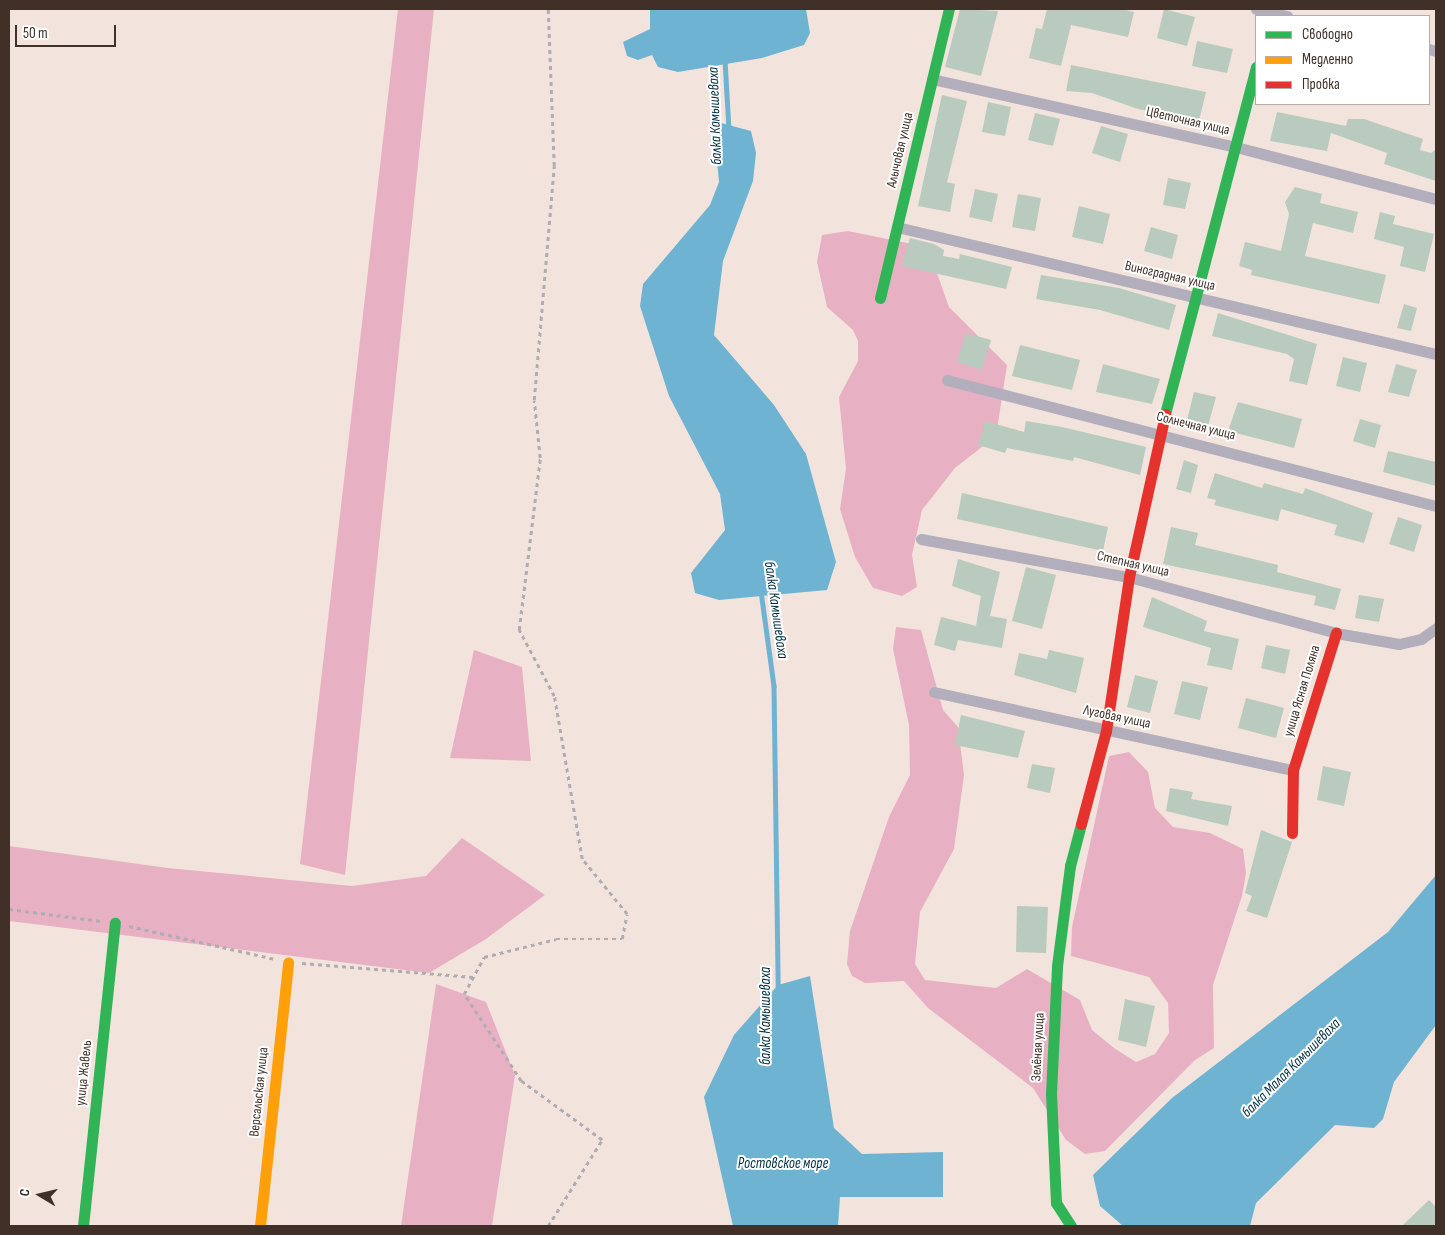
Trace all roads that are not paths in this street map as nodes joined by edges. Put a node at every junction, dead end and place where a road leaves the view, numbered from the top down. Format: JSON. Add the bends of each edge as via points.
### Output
{"nodes":[{"id":1,"x":949,"y":9,"type":"edge"},
{"id":2,"x":1256,"y":9,"type":"edge"},
{"id":3,"x":1270,"y":12,"type":"edge"},
{"id":4,"x":1283,"y":15,"type":"edge"},
{"id":5,"x":1255,"y":71,"type":"edge"},
{"id":6,"x":932,"y":79,"type":"junction"},
{"id":7,"x":1236,"y":147,"type":"junction"},
{"id":8,"x":1436,"y":199,"type":"edge"},
{"id":9,"x":897,"y":227,"type":"junction"},
{"id":10,"x":880,"y":298,"type":"dead end"},
{"id":11,"x":1199,"y":298,"type":"junction"},
{"id":12,"x":1436,"y":354,"type":"edge"},
{"id":13,"x":947,"y":380,"type":"dead end"},
{"id":14,"x":1160,"y":432,"type":"junction"},
{"id":15,"x":1436,"y":506,"type":"edge"},
{"id":16,"x":921,"y":539,"type":"dead end"},
{"id":17,"x":1129,"y":577,"type":"junction"},
{"id":18,"x":1436,"y":628,"type":"edge"},
{"id":19,"x":1336,"y":633,"type":"junction"},
{"id":20,"x":934,"y":692,"type":"dead end"},
{"id":21,"x":1106,"y":730,"type":"junction"},
{"id":22,"x":1294,"y":770,"type":"junction"},
{"id":23,"x":1292,"y":833,"type":"dead end"},
{"id":24,"x":115,"y":923,"type":"road end"},
{"id":25,"x":288,"y":962,"type":"road end"},
{"id":26,"x":83,"y":1226,"type":"edge"},
{"id":27,"x":260,"y":1226,"type":"edge"},
{"id":28,"x":1071,"y":1226,"type":"edge"}],
"edges":[{"from":1,"to":6,"type":"street","name":"Алычовая улица"},
{"from":2,"to":3,"type":"street"},
{"from":3,"to":4,"type":"street"},
{"from":5,"to":7,"type":"street","name":"Зелёная улица"},
{"from":6,"to":7,"type":"street","name":"Цветочная улица"},
{"from":6,"to":9,"type":"street","name":"Алычовая улица"},
{"from":7,"to":8,"type":"street","name":"Цветочная улица"},
{"from":7,"to":11,"type":"street","name":"Зелёная улица"},
{"from":9,"to":10,"type":"street","name":"Алычовая улица"},
{"from":9,"to":11,"type":"street","name":"Виноградная улица"},
{"from":11,"to":12,"type":"street","name":"Виноградная улица"},
{"from":11,"to":14,"type":"street","name":"Зелёная улица"},
{"from":13,"to":14,"type":"street","name":"Солнечная улица"},
{"from":14,"to":15,"type":"street","name":"Солнечная улица"},
{"from":14,"to":17,"type":"street","name":"Зелёная улица"},
{"from":16,"to":17,"type":"street","name":"Степная улица"},
{"from":17,"to":19,"type":"street","name":"Степная улица"},
{"from":17,"to":21,"type":"street","name":"Зелёная улица"},
{"from":18,"to":19,"type":"street","name":"улица Ясная Поляна","via":[[1421,639],[1399,644]]},
{"from":19,"to":22,"type":"street","name":"улица Ясная Поляна"},
{"from":20,"to":21,"type":"street","name":"Луговая улица"},
{"from":21,"to":22,"type":"street","name":"Луговая улица"},
{"from":21,"to":28,"type":"street","name":"Зелёная улица","via":[[1070,866],[1057,966],[1051,1094],[1056,1203]]},
{"from":22,"to":23,"type":"street","name":"улица Ясная Поляна"},
{"from":24,"to":26,"type":"street","name":"улица Жавель"},
{"from":25,"to":27,"type":"street","name":"Версальская улица"}]}
